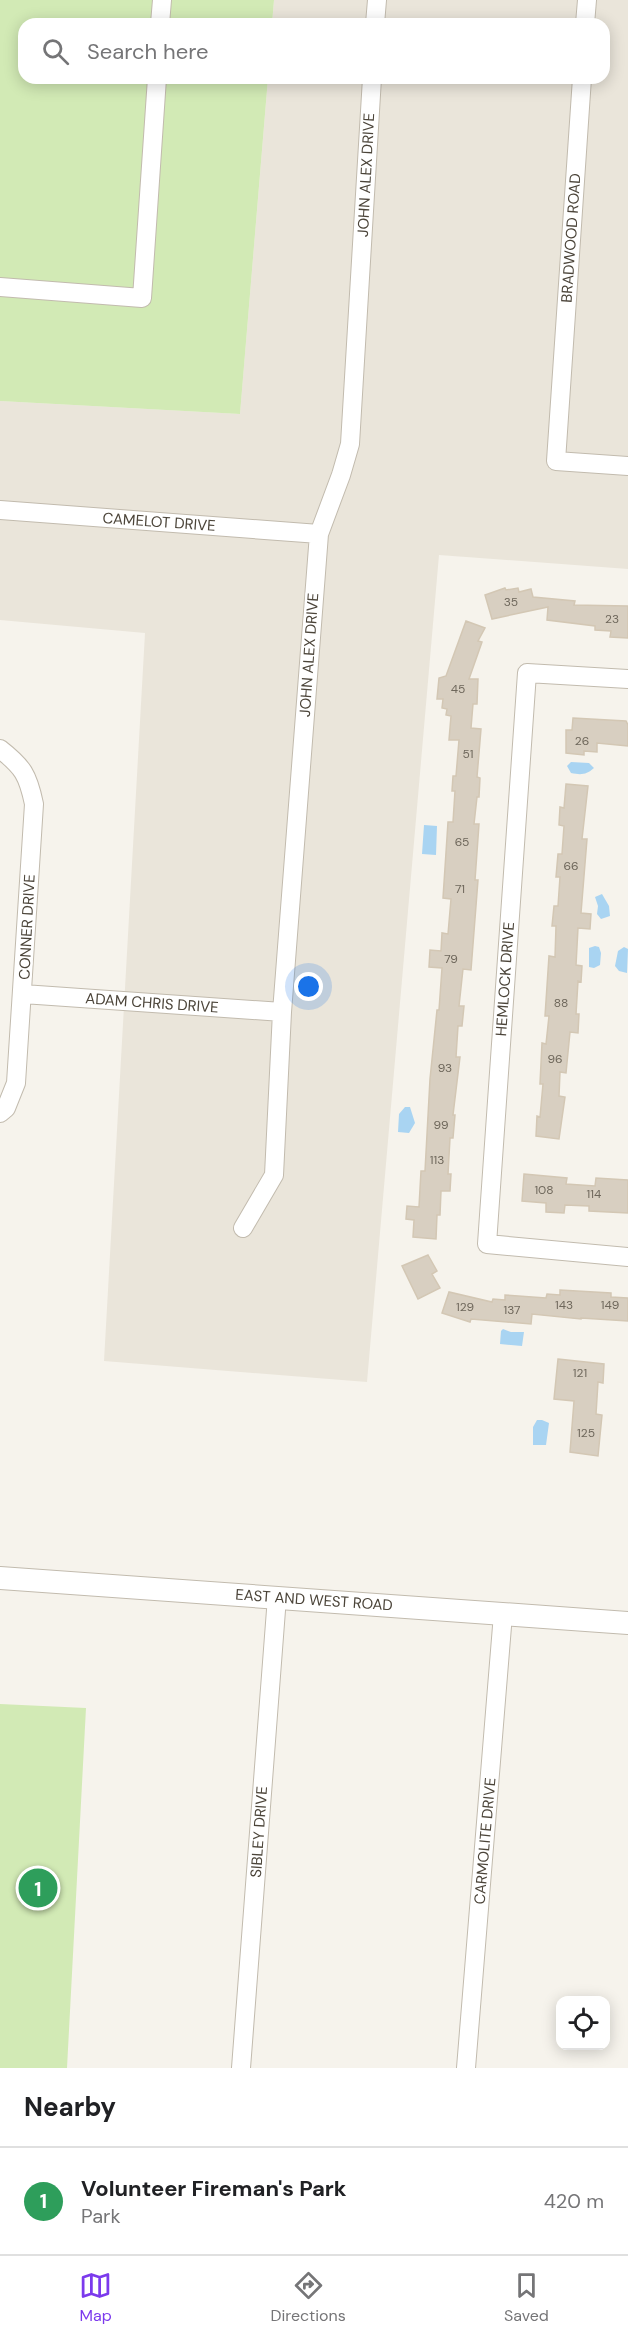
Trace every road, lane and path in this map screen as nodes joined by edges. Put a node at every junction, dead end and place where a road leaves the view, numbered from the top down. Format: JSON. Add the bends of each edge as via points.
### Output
{"nodes":[{"id":1,"x":162,"y":0,"type":"edge"},
{"id":2,"x":377,"y":0,"type":"edge"},
{"id":3,"x":587,"y":0,"type":"edge"},
{"id":4,"x":160,"y":18,"type":"edge"},
{"id":5,"x":376,"y":18,"type":"edge"},
{"id":6,"x":586,"y":18,"type":"edge"},
{"id":7,"x":157,"y":84,"type":"edge"},
{"id":8,"x":372,"y":84,"type":"edge"},
{"id":9,"x":582,"y":84,"type":"edge"},
{"id":10,"x":0,"y":287,"type":"edge"},
{"id":11,"x":628,"y":466,"type":"edge"},
{"id":12,"x":0,"y":510,"type":"edge"},
{"id":13,"x":319,"y":534,"type":"junction"},
{"id":14,"x":628,"y":679,"type":"edge"},
{"id":15,"x":0,"y":749,"type":"edge"},
{"id":16,"x":23,"y":994,"type":"junction"},
{"id":17,"x":282,"y":1012,"type":"junction"},
{"id":18,"x":0,"y":1113,"type":"edge"},
{"id":19,"x":243,"y":1228,"type":"dead end"},
{"id":20,"x":628,"y":1257,"type":"edge"},
{"id":21,"x":0,"y":1578,"type":"edge"},
{"id":22,"x":277,"y":1597,"type":"junction"},
{"id":23,"x":503,"y":1614,"type":"junction"},
{"id":24,"x":628,"y":1623,"type":"edge"},
{"id":25,"x":241,"y":2068,"type":"edge"},
{"id":26,"x":466,"y":2068,"type":"edge"}],
"edges":[{"from":1,"to":4,"type":"street"},
{"from":2,"to":5,"type":"street"},
{"from":3,"to":6,"type":"street"},
{"from":7,"to":10,"type":"street","via":[[142,298]]},
{"from":8,"to":13,"type":"street","name":"JOHN ALEX DRIVE","via":[[350,444]]},
{"from":9,"to":11,"type":"street","name":"BRADWOOD ROAD","via":[[556,461]]},
{"from":12,"to":13,"type":"street","name":"CAMELOT DRIVE"},
{"from":13,"to":17,"type":"street","name":"JOHN ALEX DRIVE"},
{"from":14,"to":20,"type":"street","name":"HEMLOCK DRIVE","via":[[527,673],[487,1244]]},
{"from":15,"to":16,"type":"street","name":"CONNER DRIVE","via":[[19,764],[34,804]]},
{"from":16,"to":17,"type":"street","name":"ADAM CHRIS DRIVE"},
{"from":16,"to":18,"type":"street","name":"CONNER DRIVE","via":[[16,1083]]},
{"from":17,"to":19,"type":"street","name":"JOHN ALEX DRIVE","via":[[274,1175]]},
{"from":21,"to":22,"type":"street","name":"EAST AND WEST ROAD"},
{"from":22,"to":23,"type":"street","name":"EAST AND WEST ROAD"},
{"from":22,"to":25,"type":"street","name":"SIBLEY DRIVE"},
{"from":23,"to":24,"type":"street","name":"EAST AND WEST ROAD"},
{"from":23,"to":26,"type":"street","name":"CARMOLITE DRIVE"}]}
